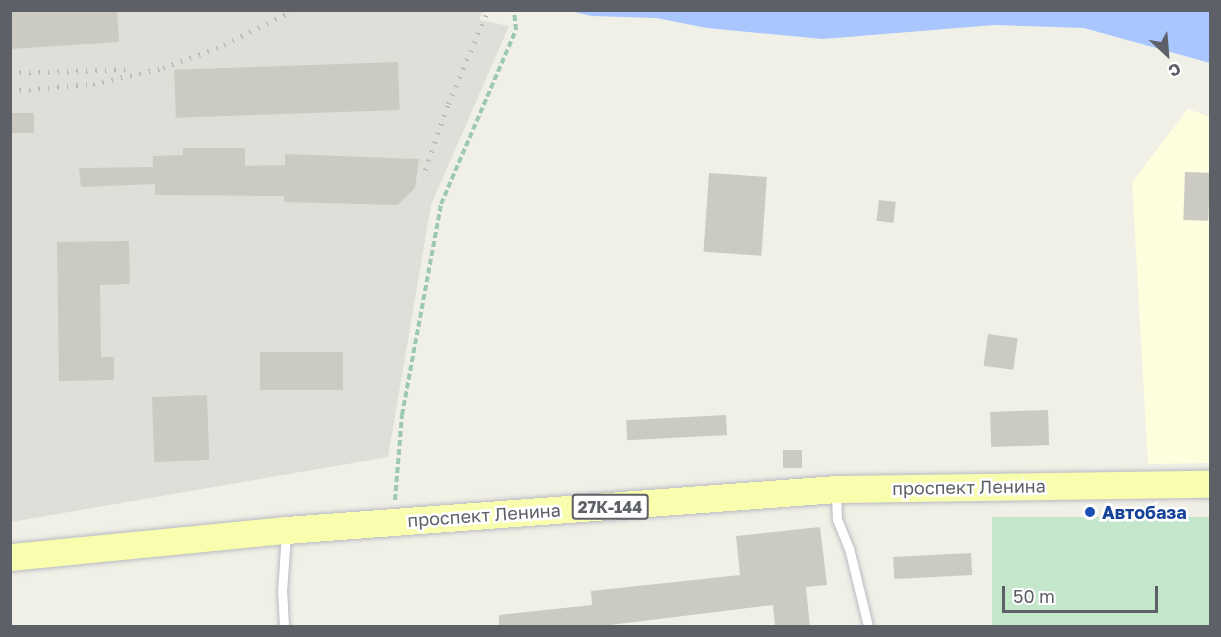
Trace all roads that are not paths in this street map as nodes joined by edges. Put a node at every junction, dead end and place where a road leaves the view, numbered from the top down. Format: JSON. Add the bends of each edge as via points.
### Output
{"nodes":[{"id":1,"x":1210,"y":484,"type":"edge"},
{"id":2,"x":836,"y":489,"type":"junction"},
{"id":3,"x":286,"y":530,"type":"junction"},
{"id":4,"x":10,"y":557,"type":"edge"},
{"id":5,"x":284,"y":627,"type":"edge"},
{"id":6,"x":868,"y":627,"type":"edge"}],
"edges":[{"from":1,"to":2,"type":"main road","name":"проспект Ленина","number":"27К-144"},
{"from":2,"to":3,"type":"main road","name":"проспект Ленина","number":"27К-144"},
{"from":2,"to":6,"type":"lane","via":[[837,519],[849,548]]},
{"from":3,"to":4,"type":"main road","name":"проспект Ленина","number":"27К-144"},
{"from":3,"to":5,"type":"lane"}]}
